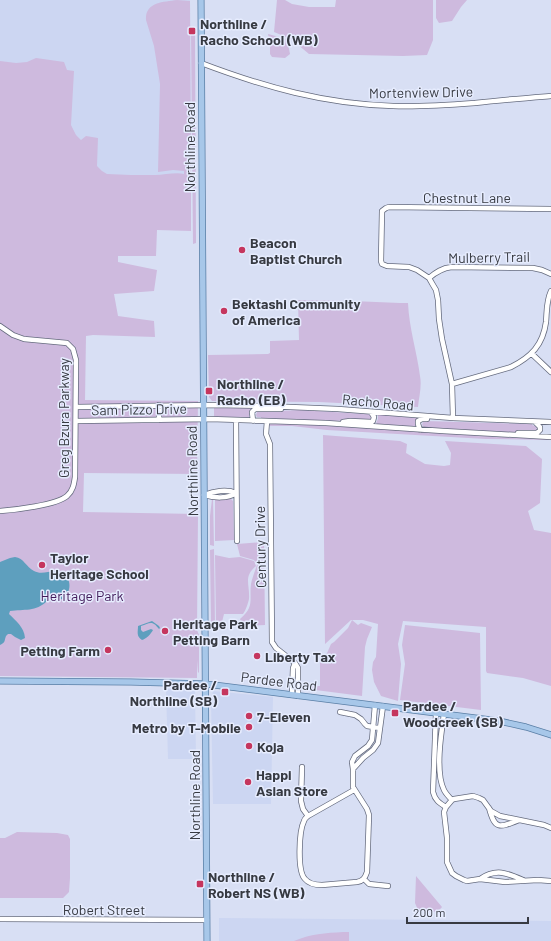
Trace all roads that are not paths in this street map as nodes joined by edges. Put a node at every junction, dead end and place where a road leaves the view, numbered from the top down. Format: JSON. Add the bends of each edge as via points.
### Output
{"nodes":[{"id":1,"x":201,"y":0,"type":"edge"},
{"id":2,"x":201,"y":63,"type":"junction"},
{"id":3,"x":551,"y":96,"type":"edge"},
{"id":4,"x":551,"y":209,"type":"edge"},
{"id":5,"x":551,"y":274,"type":"edge"},
{"id":6,"x":428,"y":278,"type":"junction"},
{"id":7,"x":551,"y":291,"type":"edge"},
{"id":8,"x":0,"y":326,"type":"edge"},
{"id":9,"x":532,"y":354,"type":"junction"},
{"id":10,"x":551,"y":372,"type":"edge"},
{"id":11,"x":452,"y":384,"type":"junction"},
{"id":12,"x":203,"y":405,"type":"junction"},
{"id":13,"x":158,"y":406,"type":"junction"},
{"id":14,"x":76,"y":407,"type":"junction"},
{"id":15,"x":301,"y":408,"type":"junction"},
{"id":16,"x":371,"y":412,"type":"junction"},
{"id":17,"x":453,"y":418,"type":"junction"},
{"id":18,"x":464,"y":418,"type":"junction"},
{"id":19,"x":159,"y":420,"type":"junction"},
{"id":20,"x":203,"y":420,"type":"junction"},
{"id":21,"x":236,"y":420,"type":"junction"},
{"id":22,"x":76,"y":421,"type":"junction"},
{"id":23,"x":253,"y":421,"type":"junction"},
{"id":24,"x":267,"y":421,"type":"junction"},
{"id":25,"x":536,"y":422,"type":"junction"},
{"id":26,"x":551,"y":422,"type":"edge"},
{"id":27,"x":332,"y":423,"type":"junction"},
{"id":28,"x":420,"y":430,"type":"junction"},
{"id":29,"x":493,"y":434,"type":"junction"},
{"id":30,"x":551,"y":437,"type":"edge"},
{"id":31,"x":236,"y":494,"type":"junction"},
{"id":32,"x":204,"y":495,"type":"junction"},
{"id":33,"x":0,"y":511,"type":"edge"},
{"id":34,"x":237,"y":541,"type":"dead end"},
{"id":35,"x":0,"y":681,"type":"edge"},
{"id":36,"x":206,"y":684,"type":"junction"},
{"id":37,"x":295,"y":695,"type":"junction"},
{"id":38,"x":375,"y":705,"type":"junction"},
{"id":39,"x":383,"y":706,"type":"junction"},
{"id":40,"x":340,"y":712,"type":"dead end"},
{"id":41,"x":436,"y":713,"type":"junction"},
{"id":42,"x":444,"y":714,"type":"junction"},
{"id":43,"x":373,"y":727,"type":"junction"},
{"id":44,"x":380,"y":728,"type":"junction"},
{"id":45,"x":551,"y":735,"type":"edge"},
{"id":46,"x":368,"y":746,"type":"junction"},
{"id":47,"x":373,"y":750,"type":"junction"},
{"id":48,"x":302,"y":767,"type":"dead end"},
{"id":49,"x":353,"y":769,"type":"junction"},
{"id":50,"x":354,"y":790,"type":"junction"},
{"id":51,"x":452,"y":800,"type":"junction"},
{"id":52,"x":446,"y":807,"type":"junction"},
{"id":53,"x":488,"y":807,"type":"junction"},
{"id":54,"x":308,"y":816,"type":"junction"},
{"id":55,"x":519,"y":820,"type":"junction"},
{"id":56,"x":551,"y":828,"type":"edge"},
{"id":57,"x":364,"y":879,"type":"junction"},
{"id":58,"x":480,"y":879,"type":"junction"},
{"id":59,"x":525,"y":881,"type":"junction"},
{"id":60,"x":551,"y":881,"type":"edge"},
{"id":61,"x":388,"y":886,"type":"dead end"},
{"id":62,"x":0,"y":919,"type":"edge"},
{"id":63,"x":207,"y":920,"type":"junction"},
{"id":64,"x":207,"y":941,"type":"edge"}],
"edges":[{"from":1,"to":2,"type":"main road","name":"Northline Road"},
{"from":2,"to":3,"type":"street","name":"Mortenview Drive","via":[[278,89],[355,104],[432,106]]},
{"from":2,"to":12,"type":"main road","name":"Northline Road"},
{"from":4,"to":6,"type":"street","name":"Chestnut Lane","via":[[384,209],[381,214],[382,264],[413,268]]},
{"from":5,"to":6,"type":"street","name":"Mulberry Trail","via":[[533,268],[452,267],[444,268]]},
{"from":6,"to":11,"type":"street","via":[[436,290],[442,339]]},
{"from":7,"to":9,"type":"street","via":[[543,334]]},
{"from":8,"to":14,"type":"street","name":"Greg Bzura Parkway","via":[[24,339],[67,343],[73,349],[76,360]]},
{"from":9,"to":10,"type":"street"},
{"from":9,"to":11,"type":"street","via":[[511,368]]},
{"from":11,"to":17,"type":"street"},
{"from":12,"to":13,"type":"street","name":"Sam Pizzo Drive"},
{"from":12,"to":15,"type":"street","name":"Racho Road"},
{"from":12,"to":20,"type":"main road","name":"Northline Road"},
{"from":13,"to":14,"type":"street","name":"Sam Pizzo Drive"},
{"from":13,"to":19,"type":"street"},
{"from":14,"to":22,"type":"street","name":"Greg Bzura Parkway"},
{"from":15,"to":16,"type":"street","name":"Racho Road"},
{"from":15,"to":23,"type":"street","via":[[255,409],[252,412]]},
{"from":16,"to":17,"type":"street","name":"Racho Road"},
{"from":16,"to":27,"type":"street","via":[[374,417],[372,422]]},
{"from":17,"to":18,"type":"street","name":"Racho Road"},
{"from":18,"to":25,"type":"street","name":"Racho Road"},
{"from":18,"to":28,"type":"street","via":[[441,421],[420,419]]},
{"from":19,"to":20,"type":"street","name":"Sam Pizzo Drive"},
{"from":19,"to":22,"type":"street","name":"Sam Pizzo Drive"},
{"from":20,"to":21,"type":"street","name":"Racho Road"},
{"from":20,"to":32,"type":"main road","name":"Northline Road"},
{"from":21,"to":23,"type":"street","name":"Racho Road"},
{"from":21,"to":31,"type":"street"},
{"from":22,"to":33,"type":"street","name":"Greg Bzura Parkway","via":[[75,477],[69,495],[53,503]]},
{"from":23,"to":24,"type":"street","name":"Racho Road"},
{"from":24,"to":27,"type":"street","name":"Racho Road"},
{"from":24,"to":37,"type":"street","name":"Century Drive","via":[[266,434],[270,444],[272,642],[295,664]]},
{"from":25,"to":26,"type":"street","name":"Racho Road"},
{"from":25,"to":29,"type":"street","via":[[540,427],[537,433]]},
{"from":27,"to":28,"type":"street","name":"Racho Road"},
{"from":28,"to":29,"type":"street","name":"Racho Road"},
{"from":29,"to":30,"type":"street","name":"Racho Road"},
{"from":31,"to":32,"type":"street","via":[[232,497]]},
{"from":31,"to":34,"type":"street"},
{"from":32,"to":36,"type":"main road","name":"Northline Road"},
{"from":35,"to":36,"type":"main road","name":"Pardee Road"},
{"from":36,"to":37,"type":"main road","name":"Pardee Road"},
{"from":36,"to":63,"type":"main road","name":"Northline Road"},
{"from":37,"to":38,"type":"main road","name":"Pardee Road"},
{"from":38,"to":39,"type":"main road","name":"Pardee Road"},
{"from":38,"to":43,"type":"street"},
{"from":39,"to":41,"type":"main road","name":"Pardee Road"},
{"from":39,"to":44,"type":"street"},
{"from":40,"to":43,"type":"street","via":[[355,715]]},
{"from":41,"to":42,"type":"main road","name":"Pardee Road"},
{"from":41,"to":52,"type":"street","via":[[433,792],[439,803]]},
{"from":42,"to":45,"type":"main road","name":"Pardee Road","via":[[499,721]]},
{"from":42,"to":51,"type":"street","via":[[440,774],[444,790]]},
{"from":43,"to":44,"type":"street"},
{"from":43,"to":46,"type":"street","via":[[372,740]]},
{"from":44,"to":47,"type":"street","via":[[378,743]]},
{"from":46,"to":47,"type":"street"},
{"from":46,"to":49,"type":"street","via":[[355,756],[352,762]]},
{"from":47,"to":49,"type":"street"},
{"from":48,"to":54,"type":"street","via":[[301,801]]},
{"from":49,"to":50,"type":"street"},
{"from":50,"to":54,"type":"street"},
{"from":50,"to":57,"type":"street","via":[[368,812],[367,872]]},
{"from":51,"to":52,"type":"street"},
{"from":51,"to":53,"type":"street","via":[[476,797],[483,800]]},
{"from":52,"to":58,"type":"street","via":[[444,815],[449,868],[452,873],[464,880]]},
{"from":53,"to":55,"type":"street","via":[[500,816]]},
{"from":53,"to":55,"type":"street","via":[[493,822],[499,826]]},
{"from":54,"to":57,"type":"street","via":[[302,824],[300,870],[304,879],[313,885],[322,885],[360,882]]},
{"from":55,"to":56,"type":"street"},
{"from":57,"to":61,"type":"street","via":[[369,884]]},
{"from":58,"to":59,"type":"street"},
{"from":58,"to":59,"type":"street","via":[[497,872]]},
{"from":59,"to":60,"type":"street"},
{"from":62,"to":63,"type":"street","name":"Robert Street"},
{"from":63,"to":64,"type":"main road","name":"Northline Road"}]}
